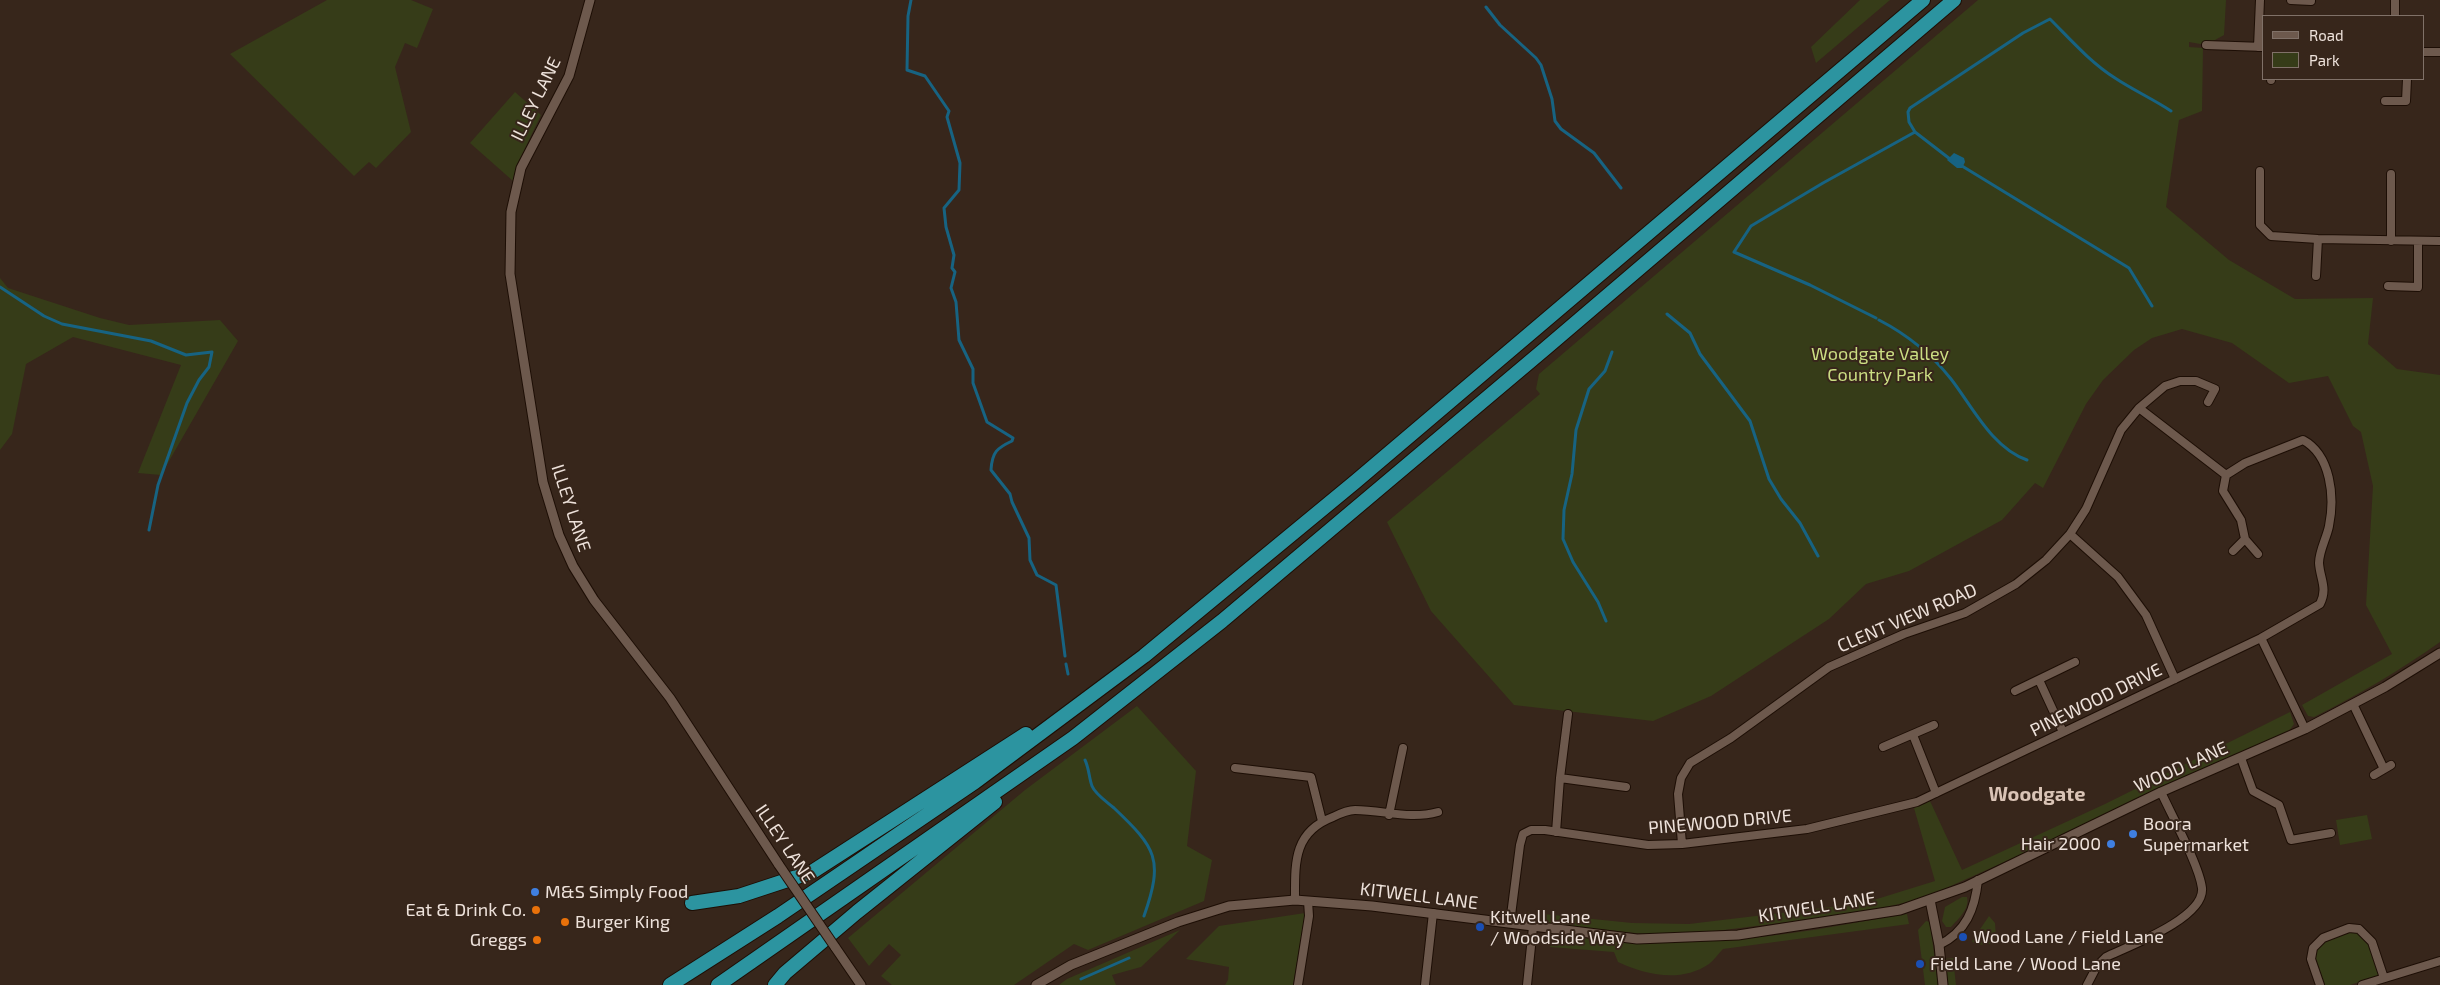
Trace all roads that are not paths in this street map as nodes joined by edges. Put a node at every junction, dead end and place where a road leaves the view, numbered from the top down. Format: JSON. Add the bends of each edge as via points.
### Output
{"nodes":[{"id":1,"x":590,"y":0,"type":"edge"},
{"id":2,"x":1923,"y":0,"type":"edge"},
{"id":3,"x":1954,"y":0,"type":"edge"},
{"id":4,"x":2260,"y":0,"type":"edge"},
{"id":5,"x":2292,"y":0,"type":"edge"},
{"id":6,"x":2395,"y":0,"type":"edge"},
{"id":7,"x":2311,"y":1,"type":"edge"},
{"id":8,"x":2395,"y":15,"type":"edge"},
{"id":9,"x":2206,"y":45,"type":"dead end"},
{"id":10,"x":2261,"y":47,"type":"edge"},
{"id":11,"x":2425,"y":52,"type":"edge"},
{"id":12,"x":2440,"y":52,"type":"edge"},
{"id":13,"x":2407,"y":80,"type":"edge"},
{"id":14,"x":2385,"y":101,"type":"dead end"},
{"id":15,"x":2260,"y":171,"type":"dead end"},
{"id":16,"x":2392,"y":174,"type":"dead end"},
{"id":17,"x":2318,"y":240,"type":"junction"},
{"id":18,"x":2390,"y":241,"type":"junction"},
{"id":19,"x":2418,"y":241,"type":"junction"},
{"id":20,"x":2440,"y":241,"type":"edge"},
{"id":21,"x":2316,"y":276,"type":"dead end"},
{"id":22,"x":2388,"y":286,"type":"dead end"},
{"id":23,"x":2208,"y":402,"type":"dead end"},
{"id":24,"x":2139,"y":408,"type":"junction"},
{"id":25,"x":2226,"y":475,"type":"junction"},
{"id":26,"x":2070,"y":534,"type":"junction"},
{"id":27,"x":2245,"y":540,"type":"junction"},
{"id":28,"x":2233,"y":551,"type":"dead end"},
{"id":29,"x":2258,"y":554,"type":"dead end"},
{"id":30,"x":2261,"y":638,"type":"junction"},
{"id":31,"x":2440,"y":653,"type":"edge"},
{"id":32,"x":2075,"y":662,"type":"dead end"},
{"id":33,"x":1121,"y":672,"type":"junction"},
{"id":34,"x":2175,"y":679,"type":"junction"},
{"id":35,"x":2039,"y":680,"type":"junction"},
{"id":36,"x":2015,"y":691,"type":"dead end"},
{"id":37,"x":2353,"y":704,"type":"junction"},
{"id":38,"x":1568,"y":714,"type":"dead end"},
{"id":39,"x":1934,"y":725,"type":"dead end"},
{"id":40,"x":2305,"y":729,"type":"junction"},
{"id":41,"x":2063,"y":732,"type":"junction"},
{"id":42,"x":1913,"y":735,"type":"junction"},
{"id":43,"x":1072,"y":738,"type":"junction"},
{"id":44,"x":1883,"y":747,"type":"dead end"},
{"id":45,"x":1402,"y":748,"type":"dead end"},
{"id":46,"x":2241,"y":758,"type":"junction"},
{"id":47,"x":1235,"y":768,"type":"dead end"},
{"id":48,"x":2374,"y":775,"type":"dead end"},
{"id":49,"x":1560,"y":778,"type":"junction"},
{"id":50,"x":1626,"y":787,"type":"dead end"},
{"id":51,"x":2161,"y":792,"type":"junction"},
{"id":52,"x":1936,"y":793,"type":"junction"},
{"id":53,"x":1438,"y":812,"type":"dead end"},
{"id":54,"x":1389,"y":815,"type":"junction"},
{"id":55,"x":1322,"y":821,"type":"junction"},
{"id":56,"x":1556,"y":832,"type":"junction"},
{"id":57,"x":2331,"y":833,"type":"dead end"},
{"id":58,"x":1682,"y":844,"type":"junction"},
{"id":59,"x":1978,"y":880,"type":"junction"},
{"id":60,"x":1295,"y":900,"type":"junction"},
{"id":61,"x":1308,"y":900,"type":"junction"},
{"id":62,"x":1930,"y":900,"type":"junction"},
{"id":63,"x":692,"y":904,"type":"dead end"},
{"id":64,"x":1432,"y":913,"type":"junction"},
{"id":65,"x":1510,"y":923,"type":"junction"},
{"id":66,"x":1533,"y":927,"type":"junction"},
{"id":67,"x":1939,"y":945,"type":"junction"},
{"id":68,"x":2440,"y":961,"type":"edge"},
{"id":69,"x":2384,"y":978,"type":"junction"},
{"id":70,"x":670,"y":985,"type":"edge"},
{"id":71,"x":718,"y":985,"type":"edge"},
{"id":72,"x":775,"y":985,"type":"edge"},
{"id":73,"x":861,"y":985,"type":"edge"},
{"id":74,"x":1036,"y":985,"type":"edge"},
{"id":75,"x":1298,"y":985,"type":"edge"},
{"id":76,"x":1425,"y":985,"type":"edge"},
{"id":77,"x":1527,"y":985,"type":"edge"},
{"id":78,"x":1944,"y":985,"type":"edge"},
{"id":79,"x":2087,"y":985,"type":"edge"},
{"id":80,"x":2320,"y":985,"type":"edge"},
{"id":81,"x":2362,"y":985,"type":"edge"}],
"edges":[{"from":1,"to":73,"type":"street","name":"ILLEY LANE","bridge":true,"via":[[569,76],[521,168],[511,212],[510,274],[542,482],[559,534],[583,583],[670,698]]},
{"from":2,"to":33,"type":"highway","via":[[1250,570]]},
{"from":3,"to":43,"type":"highway","via":[[1237,608]]},
{"from":4,"to":10,"type":"street"},
{"from":5,"to":7,"type":"street"},
{"from":6,"to":8,"type":"street"},
{"from":9,"to":10,"type":"street"},
{"from":11,"to":12,"type":"street"},
{"from":13,"to":14,"type":"street","via":[[2406,101]]},
{"from":15,"to":17,"type":"street","via":[[2260,225],[2271,236]]},
{"from":16,"to":18,"type":"street"},
{"from":17,"to":18,"type":"street"},
{"from":17,"to":21,"type":"street"},
{"from":18,"to":19,"type":"street"},
{"from":19,"to":20,"type":"street"},
{"from":19,"to":22,"type":"street","via":[[2418,287]]},
{"from":23,"to":24,"type":"street","name":"CLENT VIEW ROAD","via":[[2215,389],[2196,381],[2180,381],[2165,386]]},
{"from":24,"to":25,"type":"street"},
{"from":24,"to":26,"type":"street","name":"CLENT VIEW ROAD","via":[[2120,430],[2086,509]]},
{"from":25,"to":27,"type":"street","via":[[2223,491],[2241,520]]},
{"from":25,"to":30,"type":"street","name":"PINEWOOD DRIVE","via":[[2245,463],[2303,440],[2315,446],[2330,481],[2329,525],[2319,562],[2324,595],[2320,604]]},
{"from":26,"to":34,"type":"street","via":[[2118,577],[2146,615]]},
{"from":26,"to":58,"type":"street","name":"CLENT VIEW ROAD","via":[[2046,560],[2016,584],[1965,613],[1904,634],[1829,667],[1731,738],[1690,763],[1681,778],[1678,794]]},
{"from":27,"to":28,"type":"street"},
{"from":27,"to":29,"type":"street"},
{"from":30,"to":34,"type":"street","name":"PINEWOOD DRIVE"},
{"from":30,"to":40,"type":"street"},
{"from":31,"to":37,"type":"street","name":"WOOD LANE"},
{"from":32,"to":35,"type":"street"},
{"from":33,"to":63,"type":"highway","via":[[812,872],[739,896]]},
{"from":33,"to":70,"type":"highway","via":[[892,840]]},
{"from":34,"to":41,"type":"street","name":"PINEWOOD DRIVE"},
{"from":35,"to":36,"type":"street"},
{"from":35,"to":41,"type":"street"},
{"from":37,"to":40,"type":"street","name":"WOOD LANE"},
{"from":37,"to":48,"type":"street","via":[[2387,767]]},
{"from":38,"to":49,"type":"street"},
{"from":39,"to":42,"type":"street"},
{"from":40,"to":46,"type":"street","name":"WOOD LANE"},
{"from":41,"to":52,"type":"street","name":"PINEWOOD DRIVE"},
{"from":42,"to":44,"type":"street"},
{"from":42,"to":52,"type":"street"},
{"from":43,"to":71,"type":"highway"},
{"from":43,"to":72,"type":"highway","via":[[857,912]]},
{"from":45,"to":54,"type":"street"},
{"from":46,"to":51,"type":"street","name":"WOOD LANE"},
{"from":46,"to":57,"type":"street","via":[[2253,791],[2279,805],[2291,840]]},
{"from":47,"to":55,"type":"street","via":[[1311,777]]},
{"from":49,"to":50,"type":"street"},
{"from":49,"to":56,"type":"street"},
{"from":51,"to":59,"type":"street","name":"WOOD LANE"},
{"from":51,"to":79,"type":"street","via":[[2198,873],[2202,890],[2198,904],[2187,916],[2106,957]]},
{"from":52,"to":58,"type":"street","name":"PINEWOOD DRIVE","via":[[1917,802],[1807,829]]},
{"from":53,"to":54,"type":"street","via":[[1422,816]]},
{"from":54,"to":55,"type":"street","via":[[1353,810]]},
{"from":55,"to":60,"type":"street","via":[[1307,834],[1297,851]]},
{"from":56,"to":58,"type":"street","name":"PINEWOOD DRIVE","via":[[1648,845]]},
{"from":56,"to":65,"type":"street","name":"PINEWOOD DRIVE","via":[[1531,830],[1524,834]]},
{"from":59,"to":62,"type":"street","name":"WOOD LANE"},
{"from":59,"to":67,"type":"street","via":[[1976,901],[1961,930]]},
{"from":60,"to":61,"type":"street","name":"KITWELL LANE"},
{"from":60,"to":74,"type":"street","name":"KITWELL LANE","via":[[1229,906],[1178,922],[1070,965]]},
{"from":61,"to":64,"type":"street","name":"KITWELL LANE"},
{"from":61,"to":75,"type":"street","via":[[1309,916]]},
{"from":62,"to":66,"type":"street","name":"KITWELL LANE","via":[[1900,910],[1813,925],[1690,938],[1638,939]]},
{"from":62,"to":67,"type":"street"},
{"from":64,"to":65,"type":"street","name":"KITWELL LANE"},
{"from":64,"to":76,"type":"street"},
{"from":65,"to":66,"type":"street","name":"KITWELL LANE"},
{"from":66,"to":77,"type":"street"},
{"from":67,"to":78,"type":"street"},
{"from":68,"to":69,"type":"street"},
{"from":69,"to":80,"type":"street","via":[[2372,942],[2359,929],[2349,928],[2323,938],[2313,948],[2311,959]]},
{"from":69,"to":81,"type":"street"}]}
